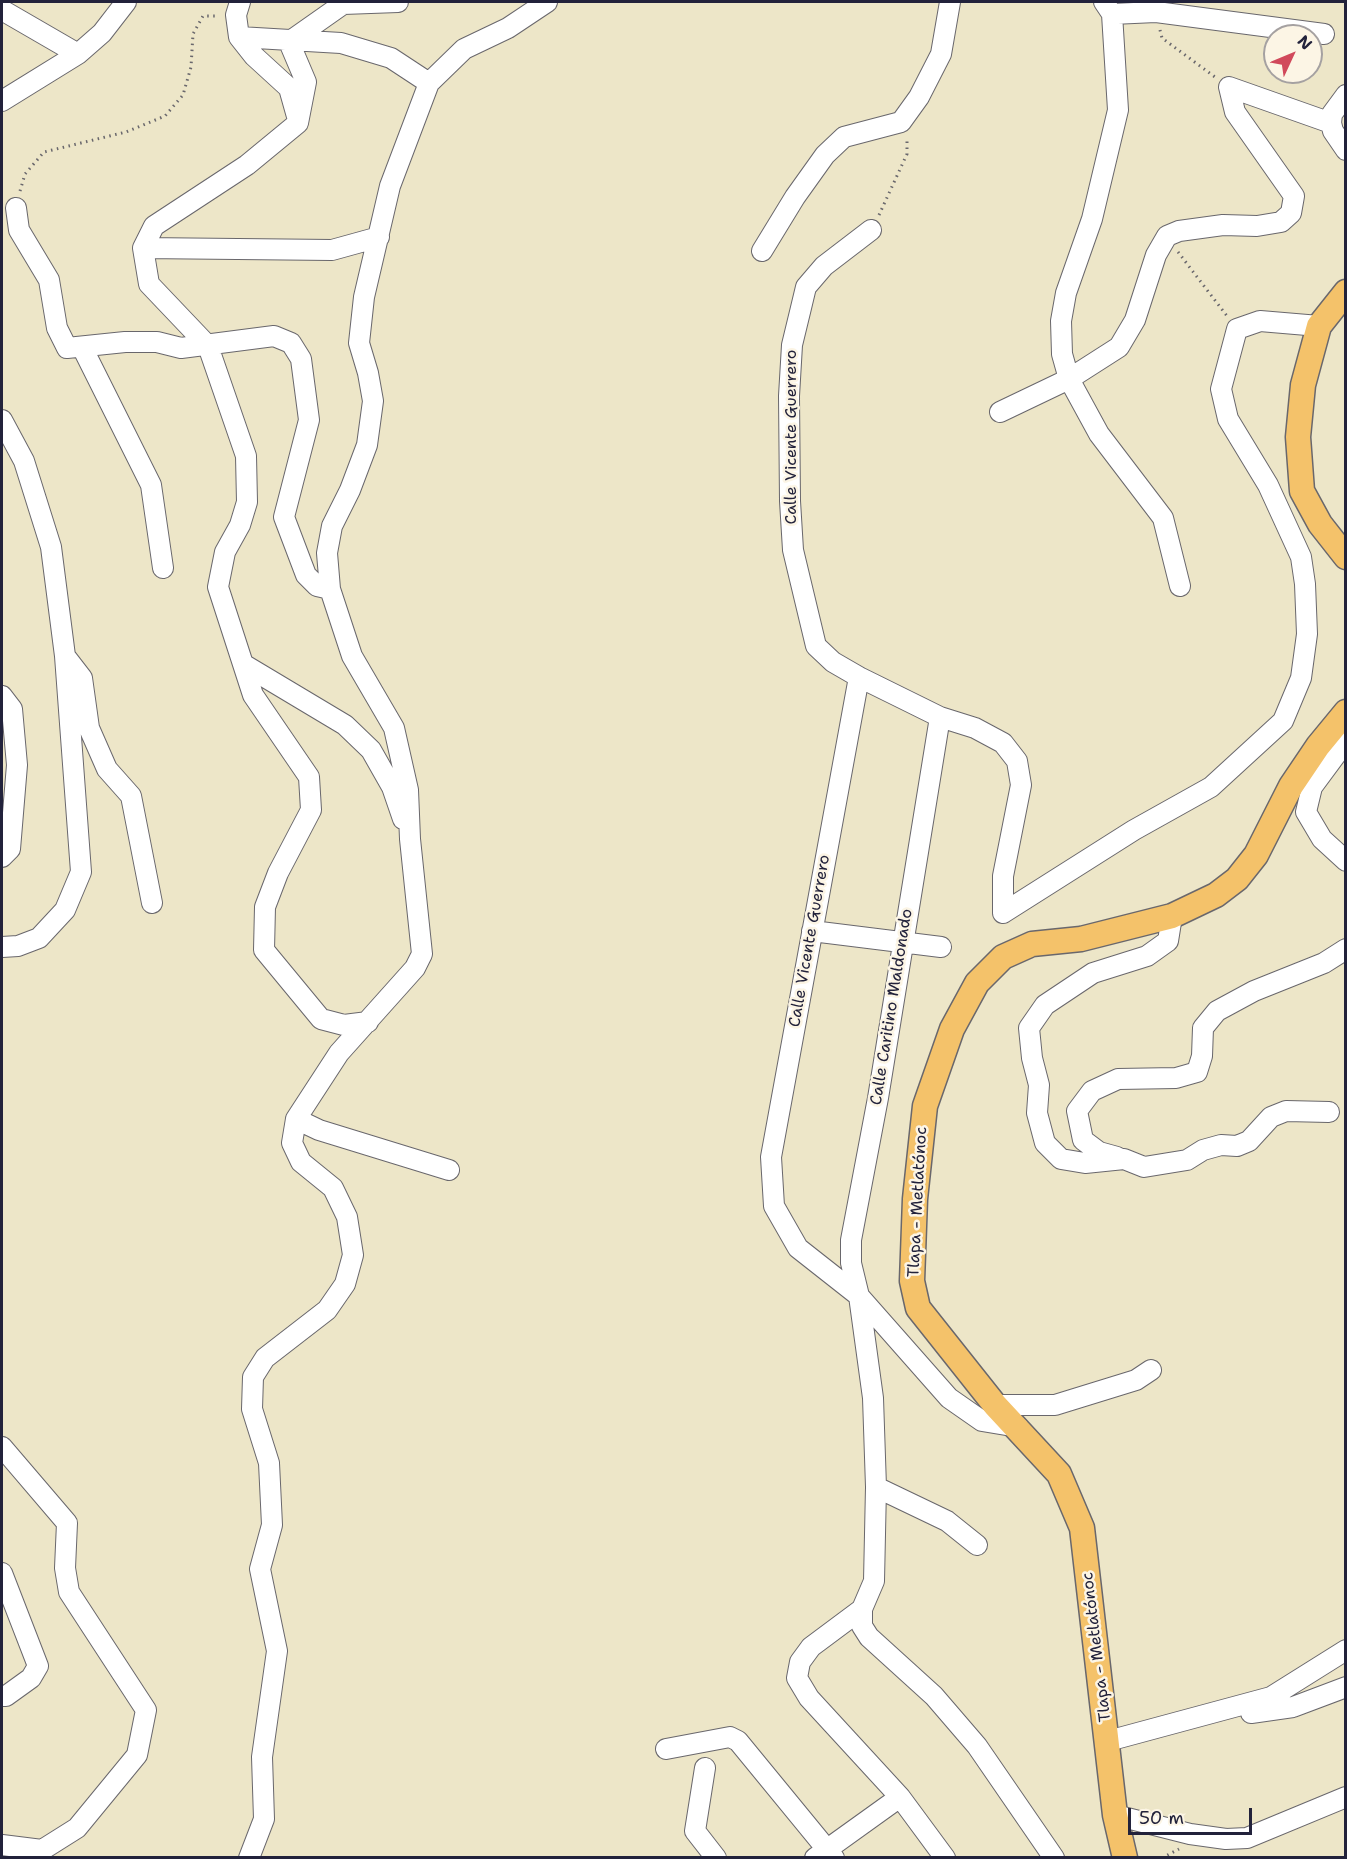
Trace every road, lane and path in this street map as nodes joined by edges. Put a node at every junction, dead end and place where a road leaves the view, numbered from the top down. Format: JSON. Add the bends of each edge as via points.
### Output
{"nodes":[{"id":1,"x":126,"y":2,"type":"edge"},
{"id":2,"x":398,"y":2,"type":"edge"},
{"id":3,"x":547,"y":2,"type":"edge"},
{"id":4,"x":950,"y":2,"type":"edge"},
{"id":5,"x":1158,"y":7,"type":"edge"},
{"id":6,"x":238,"y":8,"type":"edge"},
{"id":7,"x":1108,"y":8,"type":"edge"},
{"id":8,"x":2,"y":10,"type":"edge"},
{"id":9,"x":1324,"y":34,"type":"dead end"},
{"id":10,"x":239,"y":37,"type":"junction"},
{"id":11,"x":290,"y":42,"type":"junction"},
{"id":12,"x":78,"y":54,"type":"junction"},
{"id":13,"x":429,"y":83,"type":"junction"},
{"id":14,"x":1229,"y":87,"type":"junction"},
{"id":15,"x":1346,"y":95,"type":"edge"},
{"id":16,"x":2,"y":101,"type":"edge"},
{"id":17,"x":901,"y":122,"type":"junction"},
{"id":18,"x":298,"y":123,"type":"junction"},
{"id":19,"x":1331,"y":123,"type":"junction"},
{"id":20,"x":1346,"y":150,"type":"edge"},
{"id":21,"x":16,"y":208,"type":"joint"},
{"id":22,"x":871,"y":230,"type":"joint"},
{"id":23,"x":1167,"y":236,"type":"junction"},
{"id":24,"x":379,"y":237,"type":"junction"},
{"id":25,"x":143,"y":248,"type":"junction"},
{"id":26,"x":762,"y":251,"type":"dead end"},
{"id":27,"x":1346,"y":292,"type":"edge"},
{"id":28,"x":1318,"y":326,"type":"junction"},
{"id":29,"x":1237,"y":329,"type":"junction"},
{"id":30,"x":208,"y":346,"type":"junction"},
{"id":31,"x":82,"y":347,"type":"junction"},
{"id":32,"x":1069,"y":379,"type":"junction"},
{"id":33,"x":1000,"y":412,"type":"dead end"},
{"id":34,"x":2,"y":420,"type":"edge"},
{"id":35,"x":2,"y":457,"type":"edge"},
{"id":36,"x":24,"y":461,"type":"junction"},
{"id":37,"x":1346,"y":557,"type":"edge"},
{"id":38,"x":163,"y":568,"type":"dead end"},
{"id":39,"x":1180,"y":586,"type":"dead end"},
{"id":40,"x":330,"y":589,"type":"junction"},
{"id":41,"x":65,"y":656,"type":"junction"},
{"id":42,"x":243,"y":664,"type":"junction"},
{"id":43,"x":859,"y":677,"type":"junction"},
{"id":44,"x":2,"y":696,"type":"edge"},
{"id":45,"x":1346,"y":712,"type":"edge"},
{"id":46,"x":940,"y":717,"type":"junction"},
{"id":47,"x":1346,"y":741,"type":"edge"},
{"id":48,"x":410,"y":839,"type":"junction"},
{"id":49,"x":2,"y":857,"type":"edge"},
{"id":50,"x":1346,"y":861,"type":"edge"},
{"id":51,"x":152,"y":903,"type":"dead end"},
{"id":52,"x":1172,"y":916,"type":"junction"},
{"id":53,"x":812,"y":931,"type":"junction"},
{"id":54,"x":902,"y":944,"type":"junction"},
{"id":55,"x":2,"y":947,"type":"edge"},
{"id":56,"x":941,"y":947,"type":"dead end"},
{"id":57,"x":1346,"y":949,"type":"edge"},
{"id":58,"x":368,"y":1022,"type":"junction"},
{"id":59,"x":1329,"y":1112,"type":"dead end"},
{"id":60,"x":296,"y":1119,"type":"junction"},
{"id":61,"x":1124,"y":1159,"type":"junction"},
{"id":62,"x":449,"y":1170,"type":"dead end"},
{"id":63,"x":859,"y":1296,"type":"junction"},
{"id":64,"x":1151,"y":1370,"type":"dead end"},
{"id":65,"x":995,"y":1405,"type":"junction"},
{"id":66,"x":1018,"y":1427,"type":"junction"},
{"id":67,"x":2,"y":1447,"type":"edge"},
{"id":68,"x":876,"y":1486,"type":"junction"},
{"id":69,"x":977,"y":1545,"type":"dead end"},
{"id":70,"x":2,"y":1573,"type":"edge"},
{"id":71,"x":862,"y":1609,"type":"junction"},
{"id":72,"x":1346,"y":1650,"type":"edge"},
{"id":73,"x":1346,"y":1687,"type":"edge"},
{"id":74,"x":2,"y":1696,"type":"edge"},
{"id":75,"x":1222,"y":1711,"type":"junction"},
{"id":76,"x":1108,"y":1741,"type":"junction"},
{"id":77,"x":666,"y":1749,"type":"dead end"},
{"id":78,"x":705,"y":1768,"type":"dead end"},
{"id":79,"x":900,"y":1797,"type":"junction"},
{"id":80,"x":1346,"y":1797,"type":"edge"},
{"id":81,"x":1115,"y":1815,"type":"junction"},
{"id":82,"x":2,"y":1845,"type":"edge"},
{"id":83,"x":826,"y":1855,"type":"edge"},
{"id":84,"x":249,"y":1857,"type":"edge"},
{"id":85,"x":716,"y":1857,"type":"edge"},
{"id":86,"x":945,"y":1857,"type":"edge"},
{"id":87,"x":1054,"y":1857,"type":"edge"},
{"id":88,"x":1125,"y":1857,"type":"edge"}],
"edges":[{"from":1,"to":12,"type":"street","via":[[102,33]]},
{"from":2,"to":11,"type":"street","via":[[343,4]]},
{"from":3,"to":13,"type":"street","via":[[508,28],[464,49]]},
{"from":4,"to":17,"type":"street","via":[[941,54]]},
{"from":5,"to":7,"type":"street"},
{"from":5,"to":9,"type":"street"},
{"from":5,"to":14,"type":"path","via":[[1162,38]]},
{"from":6,"to":10,"type":"street"},
{"from":6,"to":21,"type":"path","via":[[203,16],[193,34],[191,67],[183,95],[165,116],[126,132],[44,152],[25,174]]},
{"from":7,"to":32,"type":"street","via":[[1118,110],[1092,219],[1066,293],[1062,354]]},
{"from":8,"to":12,"type":"street"},
{"from":10,"to":11,"type":"street"},
{"from":10,"to":18,"type":"street","via":[[289,88]]},
{"from":11,"to":13,"type":"street","via":[[341,43],[391,58]]},
{"from":11,"to":18,"type":"street","via":[[306,82]]},
{"from":12,"to":16,"type":"street"},
{"from":13,"to":24,"type":"street","via":[[390,186]]},
{"from":14,"to":19,"type":"street"},
{"from":14,"to":23,"type":"street","via":[[1235,112],[1294,196],[1291,213],[1281,222],[1223,225]]},
{"from":15,"to":19,"type":"street","via":[[1332,114]]},
{"from":17,"to":22,"type":"path","via":[[907,154]]},
{"from":17,"to":26,"type":"street","via":[[844,137],[825,155]]},
{"from":18,"to":25,"type":"street","via":[[247,165],[154,226]]},
{"from":19,"to":20,"type":"street","via":[[1332,131]]},
{"from":21,"to":31,"type":"street","via":[[20,230],[49,280],[57,328],[67,348]]},
{"from":22,"to":43,"type":"street","name":"Calle Vicente Guerrero","via":[[824,266],[807,287],[792,345],[789,501],[793,550],[816,646],[833,662]]},
{"from":23,"to":29,"type":"path"},
{"from":23,"to":32,"type":"street","via":[[1146,282],[1135,320],[1119,347]]},
{"from":24,"to":25,"type":"street","via":[[332,249]]},
{"from":24,"to":40,"type":"street","via":[[364,297],[359,343],[373,401],[367,445],[332,526],[327,553]]},
{"from":25,"to":30,"type":"street","via":[[149,284]]},
{"from":27,"to":28,"type":"main road"},
{"from":28,"to":29,"type":"street","via":[[1260,321]]},
{"from":28,"to":37,"type":"main road","via":[[1304,385],[1298,437],[1302,491],[1320,524]]},
{"from":29,"to":46,"type":"street","via":[[1221,389],[1228,419],[1268,485],[1301,557],[1305,584],[1307,634],[1301,678],[1283,721],[1211,787],[1134,830],[1003,913],[1003,876],[1021,785],[1017,761],[1003,743],[975,728]]},
{"from":30,"to":31,"type":"street","via":[[181,348],[157,342],[125,342]]},
{"from":30,"to":40,"type":"street","via":[[274,336],[291,343],[301,359],[309,420],[284,517],[306,575],[317,586]]},
{"from":30,"to":42,"type":"street","via":[[246,456],[247,502],[225,552],[218,587]]},
{"from":31,"to":38,"type":"street","via":[[151,485]]},
{"from":32,"to":33,"type":"street"},
{"from":32,"to":39,"type":"street","via":[[1099,434],[1163,518]]},
{"from":34,"to":36,"type":"street"},
{"from":35,"to":36,"type":"street"},
{"from":36,"to":41,"type":"street","via":[[51,547]]},
{"from":40,"to":48,"type":"street","via":[[352,656],[394,728],[408,790]]},
{"from":41,"to":51,"type":"street","via":[[81,678],[89,728],[107,769],[131,796]]},
{"from":41,"to":55,"type":"street","via":[[81,872],[65,910],[39,938]]},
{"from":42,"to":48,"type":"street","via":[[345,725],[371,750],[392,787]]},
{"from":42,"to":58,"type":"street","via":[[253,695],[309,777],[312,810],[278,873],[265,907],[264,950],[321,1019],[344,1025]]},
{"from":43,"to":46,"type":"street"},
{"from":43,"to":53,"type":"street","name":"Calle Vicente Guerrero"},
{"from":44,"to":49,"type":"street","via":[[12,709],[17,765],[10,849]]},
{"from":45,"to":52,"type":"main road","name":"Tlapa - Metlatónoc","via":[[1291,786],[1256,855],[1237,879],[1216,895]]},
{"from":46,"to":54,"type":"street","name":"Calle Caritino Maldonado"},
{"from":47,"to":50,"type":"street","via":[[1312,787],[1306,812],[1322,839]]},
{"from":48,"to":58,"type":"street","via":[[422,954],[415,968]]},
{"from":52,"to":61,"type":"street","via":[[1168,941],[1147,956],[1093,973],[1045,1005],[1029,1028],[1039,1085],[1037,1113],[1045,1143],[1061,1159],[1085,1163]]},
{"from":52,"to":65,"type":"main road","name":"Tlapa - Metlatónoc","via":[[1081,939],[1032,944],[1003,957],[977,983],[952,1029],[924,1106],[912,1281],[918,1308]]},
{"from":53,"to":54,"type":"street"},
{"from":53,"to":63,"type":"street","name":"Calle Vicente Guerrero","via":[[771,1157],[774,1206],[798,1248]]},
{"from":54,"to":56,"type":"street"},
{"from":54,"to":63,"type":"street","name":"Calle Caritino Maldonado","via":[[851,1240],[851,1263]]},
{"from":57,"to":61,"type":"street","via":[[1324,963],[1254,991],[1217,1011],[1203,1028],[1197,1072],[1176,1078],[1118,1079],[1092,1091],[1077,1111],[1083,1140],[1099,1152]]},
{"from":58,"to":60,"type":"street","via":[[339,1053]]},
{"from":59,"to":61,"type":"street","via":[[1286,1112],[1270,1117],[1249,1141],[1203,1150],[1187,1160],[1144,1167]]},
{"from":60,"to":62,"type":"street","via":[[319,1130]]},
{"from":60,"to":84,"type":"street","via":[[292,1143],[301,1162],[333,1188],[347,1217],[353,1255],[345,1284],[327,1310],[265,1358],[253,1377],[252,1410],[269,1463],[272,1526],[260,1569],[278,1651],[262,1757],[264,1819]]},
{"from":63,"to":66,"type":"street","via":[[949,1398],[982,1421]]},
{"from":63,"to":68,"type":"street","name":"Calle Caritino Maldonado","via":[[873,1398]]},
{"from":64,"to":65,"type":"street","via":[[1136,1380],[1055,1405]]},
{"from":65,"to":66,"type":"main road","name":"Tlapa - Metlatónoc"},
{"from":66,"to":76,"type":"main road","name":"Tlapa - Metlatónoc","via":[[1059,1474],[1082,1528]]},
{"from":67,"to":82,"type":"street","via":[[67,1523],[65,1568],[69,1592],[146,1710],[137,1755],[77,1828],[42,1850]]},
{"from":68,"to":69,"type":"street","via":[[947,1521]]},
{"from":68,"to":71,"type":"street","name":"Calle Caritino Maldonado","via":[[874,1581]]},
{"from":70,"to":74,"type":"street","via":[[38,1666],[31,1678]]},
{"from":71,"to":79,"type":"street","via":[[811,1647],[800,1662],[797,1678],[809,1698]]},
{"from":71,"to":87,"type":"street","via":[[862,1626],[869,1637],[934,1696],[977,1746]]},
{"from":72,"to":75,"type":"street","via":[[1271,1697]]},
{"from":73,"to":75,"type":"street","via":[[1293,1707],[1251,1713]]},
{"from":75,"to":76,"type":"street"},
{"from":76,"to":81,"type":"main road","name":"Tlapa - Metlatónoc"},
{"from":77,"to":83,"type":"street","via":[[730,1737],[738,1741]]},
{"from":78,"to":85,"type":"street","via":[[695,1831]]},
{"from":79,"to":83,"type":"street"},
{"from":79,"to":86,"type":"street"},
{"from":80,"to":81,"type":"street","via":[[1247,1838],[1190,1834]]},
{"from":81,"to":88,"type":"main road","name":"Tlapa - Metlatónoc"}]}
